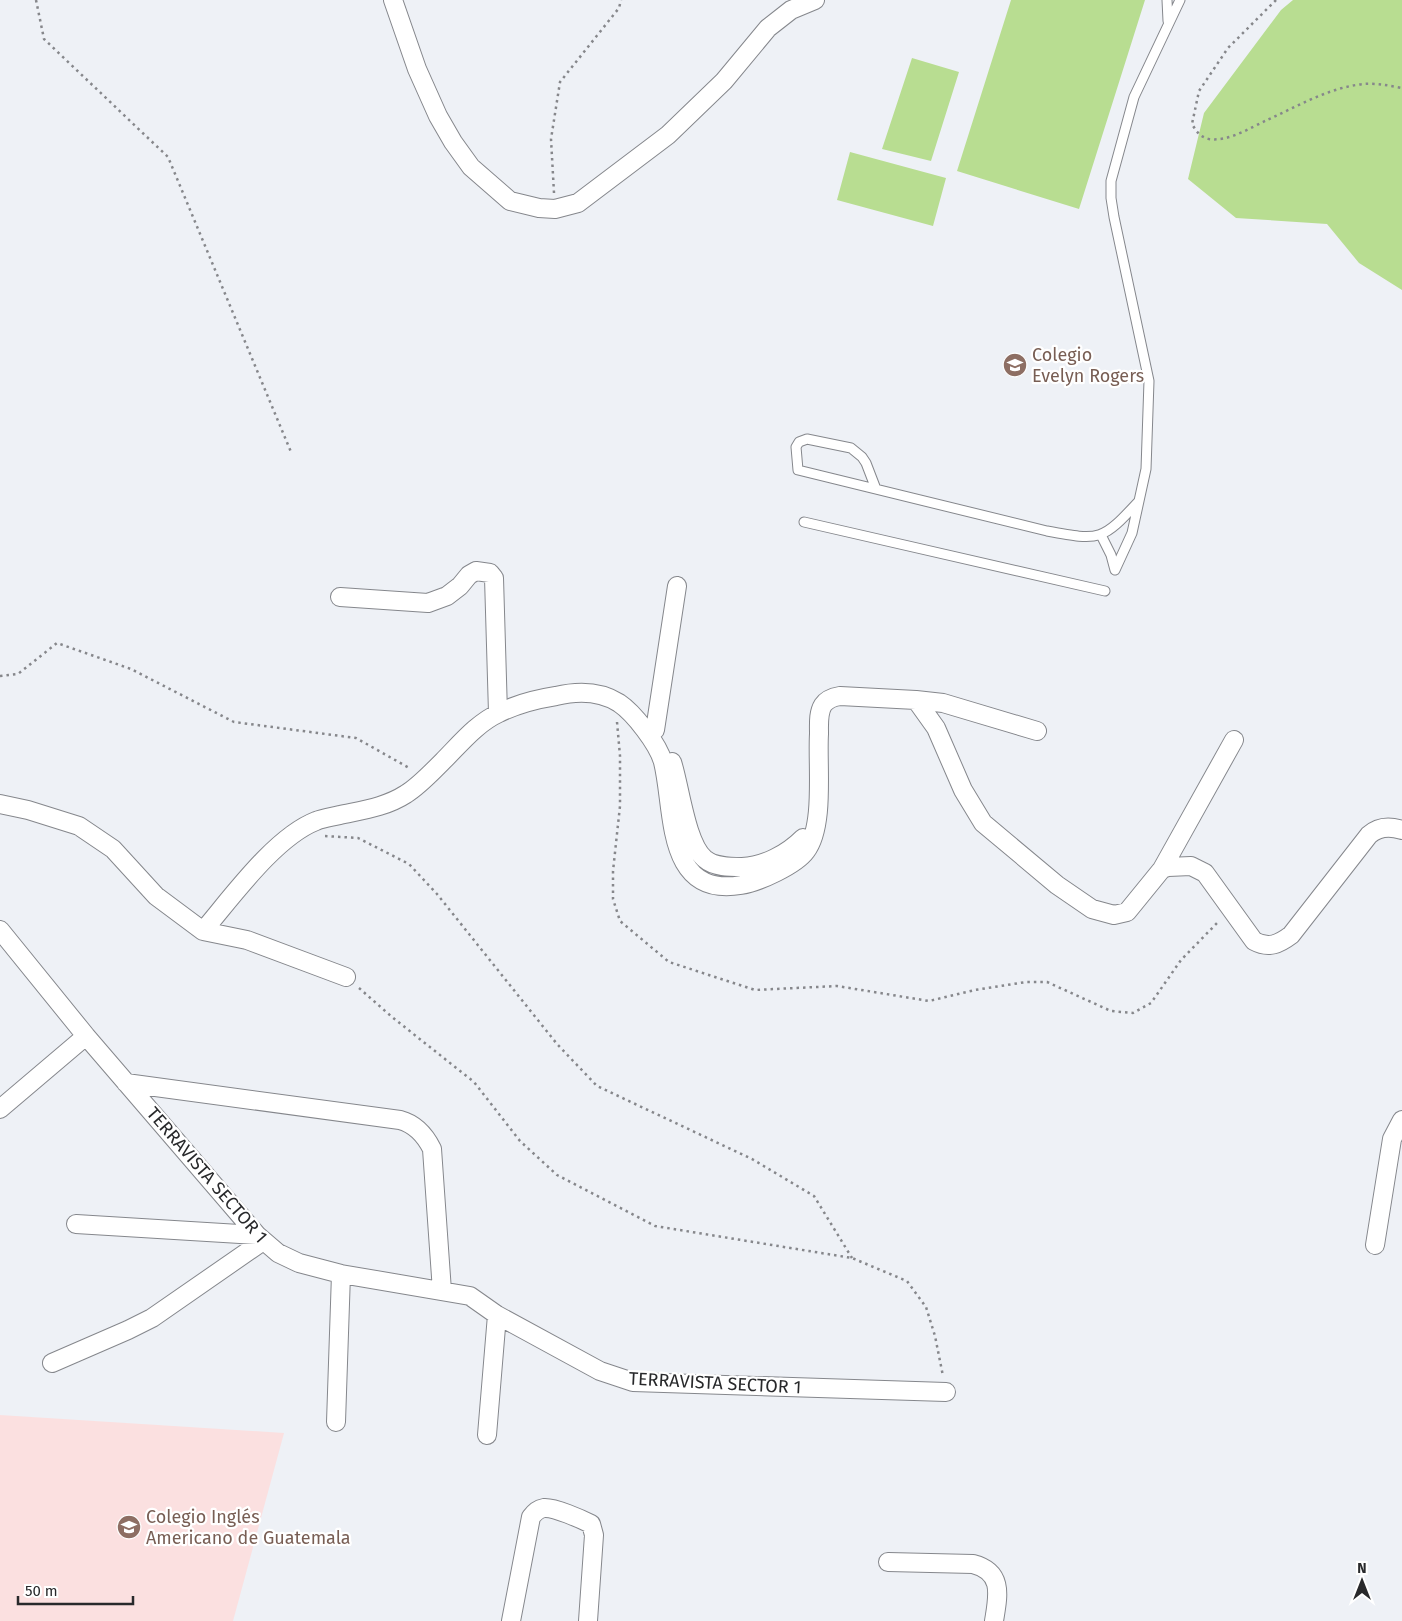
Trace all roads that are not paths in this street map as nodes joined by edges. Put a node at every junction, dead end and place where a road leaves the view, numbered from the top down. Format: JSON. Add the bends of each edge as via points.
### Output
{"nodes":[{"id":1,"x":393,"y":0,"type":"edge"},
{"id":2,"x":815,"y":0,"type":"edge"},
{"id":3,"x":1167,"y":0,"type":"edge"},
{"id":4,"x":1180,"y":0,"type":"edge"},
{"id":5,"x":1168,"y":21,"type":"junction"},
{"id":6,"x":876,"y":489,"type":"junction"},
{"id":7,"x":1141,"y":499,"type":"junction"},
{"id":8,"x":804,"y":522,"type":"dead end"},
{"id":9,"x":1101,"y":535,"type":"junction"},
{"id":10,"x":677,"y":586,"type":"dead end"},
{"id":11,"x":1104,"y":591,"type":"dead end"},
{"id":12,"x":340,"y":596,"type":"dead end"},
{"id":13,"x":916,"y":700,"type":"junction"},
{"id":14,"x":498,"y":713,"type":"junction"},
{"id":15,"x":630,"y":714,"type":"junction"},
{"id":16,"x":655,"y":730,"type":"junction"},
{"id":17,"x":1037,"y":731,"type":"dead end"},
{"id":18,"x":1234,"y":740,"type":"dead end"},
{"id":19,"x":0,"y":804,"type":"edge"},
{"id":20,"x":816,"y":826,"type":"junction"},
{"id":21,"x":1402,"y":830,"type":"edge"},
{"id":22,"x":1162,"y":869,"type":"junction"},
{"id":23,"x":0,"y":930,"type":"edge"},
{"id":24,"x":202,"y":931,"type":"junction"},
{"id":25,"x":346,"y":977,"type":"road end"},
{"id":26,"x":86,"y":1036,"type":"junction"},
{"id":27,"x":126,"y":1083,"type":"junction"},
{"id":28,"x":0,"y":1109,"type":"edge"},
{"id":29,"x":1402,"y":1120,"type":"edge"},
{"id":30,"x":76,"y":1224,"type":"dead end"},
{"id":31,"x":260,"y":1238,"type":"junction"},
{"id":32,"x":1375,"y":1245,"type":"dead end"},
{"id":33,"x":341,"y":1274,"type":"junction"},
{"id":34,"x":442,"y":1291,"type":"junction"},
{"id":35,"x":497,"y":1315,"type":"junction"},
{"id":36,"x":52,"y":1363,"type":"dead end"},
{"id":37,"x":946,"y":1392,"type":"road end"},
{"id":38,"x":336,"y":1422,"type":"dead end"},
{"id":39,"x":487,"y":1435,"type":"dead end"},
{"id":40,"x":888,"y":1562,"type":"dead end"},
{"id":41,"x":511,"y":1621,"type":"edge"},
{"id":42,"x":588,"y":1621,"type":"edge"},
{"id":43,"x":994,"y":1621,"type":"edge"}],
"edges":[{"from":1,"to":2,"type":"street","via":[[416,68],[438,116],[471,167],[510,201],[555,209],[578,203],[668,136],[724,81],[768,28],[790,10]]},
{"from":3,"to":5,"type":"lane"},
{"from":4,"to":5,"type":"lane"},
{"from":5,"to":7,"type":"lane","via":[[1134,97],[1112,181],[1114,217],[1149,381],[1146,469]]},
{"from":6,"to":6,"type":"lane","via":[[798,470],[797,444],[810,440],[851,448],[866,463]]},
{"from":6,"to":9,"type":"lane","via":[[1047,531],[1083,538]]},
{"from":7,"to":9,"type":"lane","via":[[1116,526]]},
{"from":7,"to":9,"type":"lane","via":[[1132,533],[1115,570]]},
{"from":8,"to":11,"type":"lane"},
{"from":10,"to":16,"type":"street"},
{"from":12,"to":14,"type":"street","via":[[428,603],[447,596],[469,574],[476,571],[490,573],[494,578]]},
{"from":13,"to":17,"type":"street","via":[[942,703]]},
{"from":13,"to":20,"type":"street","via":[[840,696],[824,703],[819,715]]},
{"from":13,"to":22,"type":"street","via":[[936,728],[963,790],[983,823],[1057,885],[1092,909],[1114,915],[1127,912]]},
{"from":14,"to":15,"type":"street","via":[[534,700],[574,692],[593,693],[615,701]]},
{"from":14,"to":24,"type":"street","via":[[471,733],[407,794],[378,807],[316,820],[292,834],[266,858]]},
{"from":15,"to":16,"type":"street"},
{"from":15,"to":20,"type":"street","via":[[645,730],[663,761],[677,849],[686,866],[699,879],[718,886],[762,879],[806,852]]},
{"from":16,"to":20,"type":"street","via":[[673,763],[694,843],[705,860],[730,867],[751,866],[775,859]]},
{"from":18,"to":22,"type":"street"},
{"from":19,"to":24,"type":"street","via":[[79,826],[113,849],[156,896]]},
{"from":21,"to":22,"type":"street","via":[[1382,828],[1368,835],[1291,935],[1278,944],[1266,946],[1254,941],[1204,873],[1183,865]]},
{"from":23,"to":26,"type":"street","name":"TERRAVISTA SECTOR 1"},
{"from":24,"to":25,"type":"street","via":[[247,940]]},
{"from":26,"to":27,"type":"street","name":"TERRAVISTA SECTOR 1"},
{"from":26,"to":28,"type":"street"},
{"from":27,"to":31,"type":"street","name":"TERRAVISTA SECTOR 1"},
{"from":27,"to":34,"type":"street","via":[[410,1123],[427,1139],[432,1149]]},
{"from":29,"to":32,"type":"street","via":[[1392,1139]]},
{"from":30,"to":31,"type":"street"},
{"from":31,"to":33,"type":"street","name":"TERRAVISTA SECTOR 1","via":[[278,1253],[299,1263]]},
{"from":31,"to":36,"type":"street","via":[[152,1318]]},
{"from":33,"to":34,"type":"street","name":"TERRAVISTA SECTOR 1"},
{"from":33,"to":38,"type":"street"},
{"from":34,"to":35,"type":"street","name":"TERRAVISTA SECTOR 1","via":[[470,1296]]},
{"from":35,"to":37,"type":"street","name":"TERRAVISTA SECTOR 1","via":[[600,1371],[634,1382]]},
{"from":35,"to":39,"type":"street"},
{"from":40,"to":43,"type":"street","via":[[973,1564],[985,1569],[994,1579],[998,1592]]},
{"from":41,"to":42,"type":"street","via":[[532,1517],[538,1510],[546,1508],[591,1524],[594,1536]]}]}
